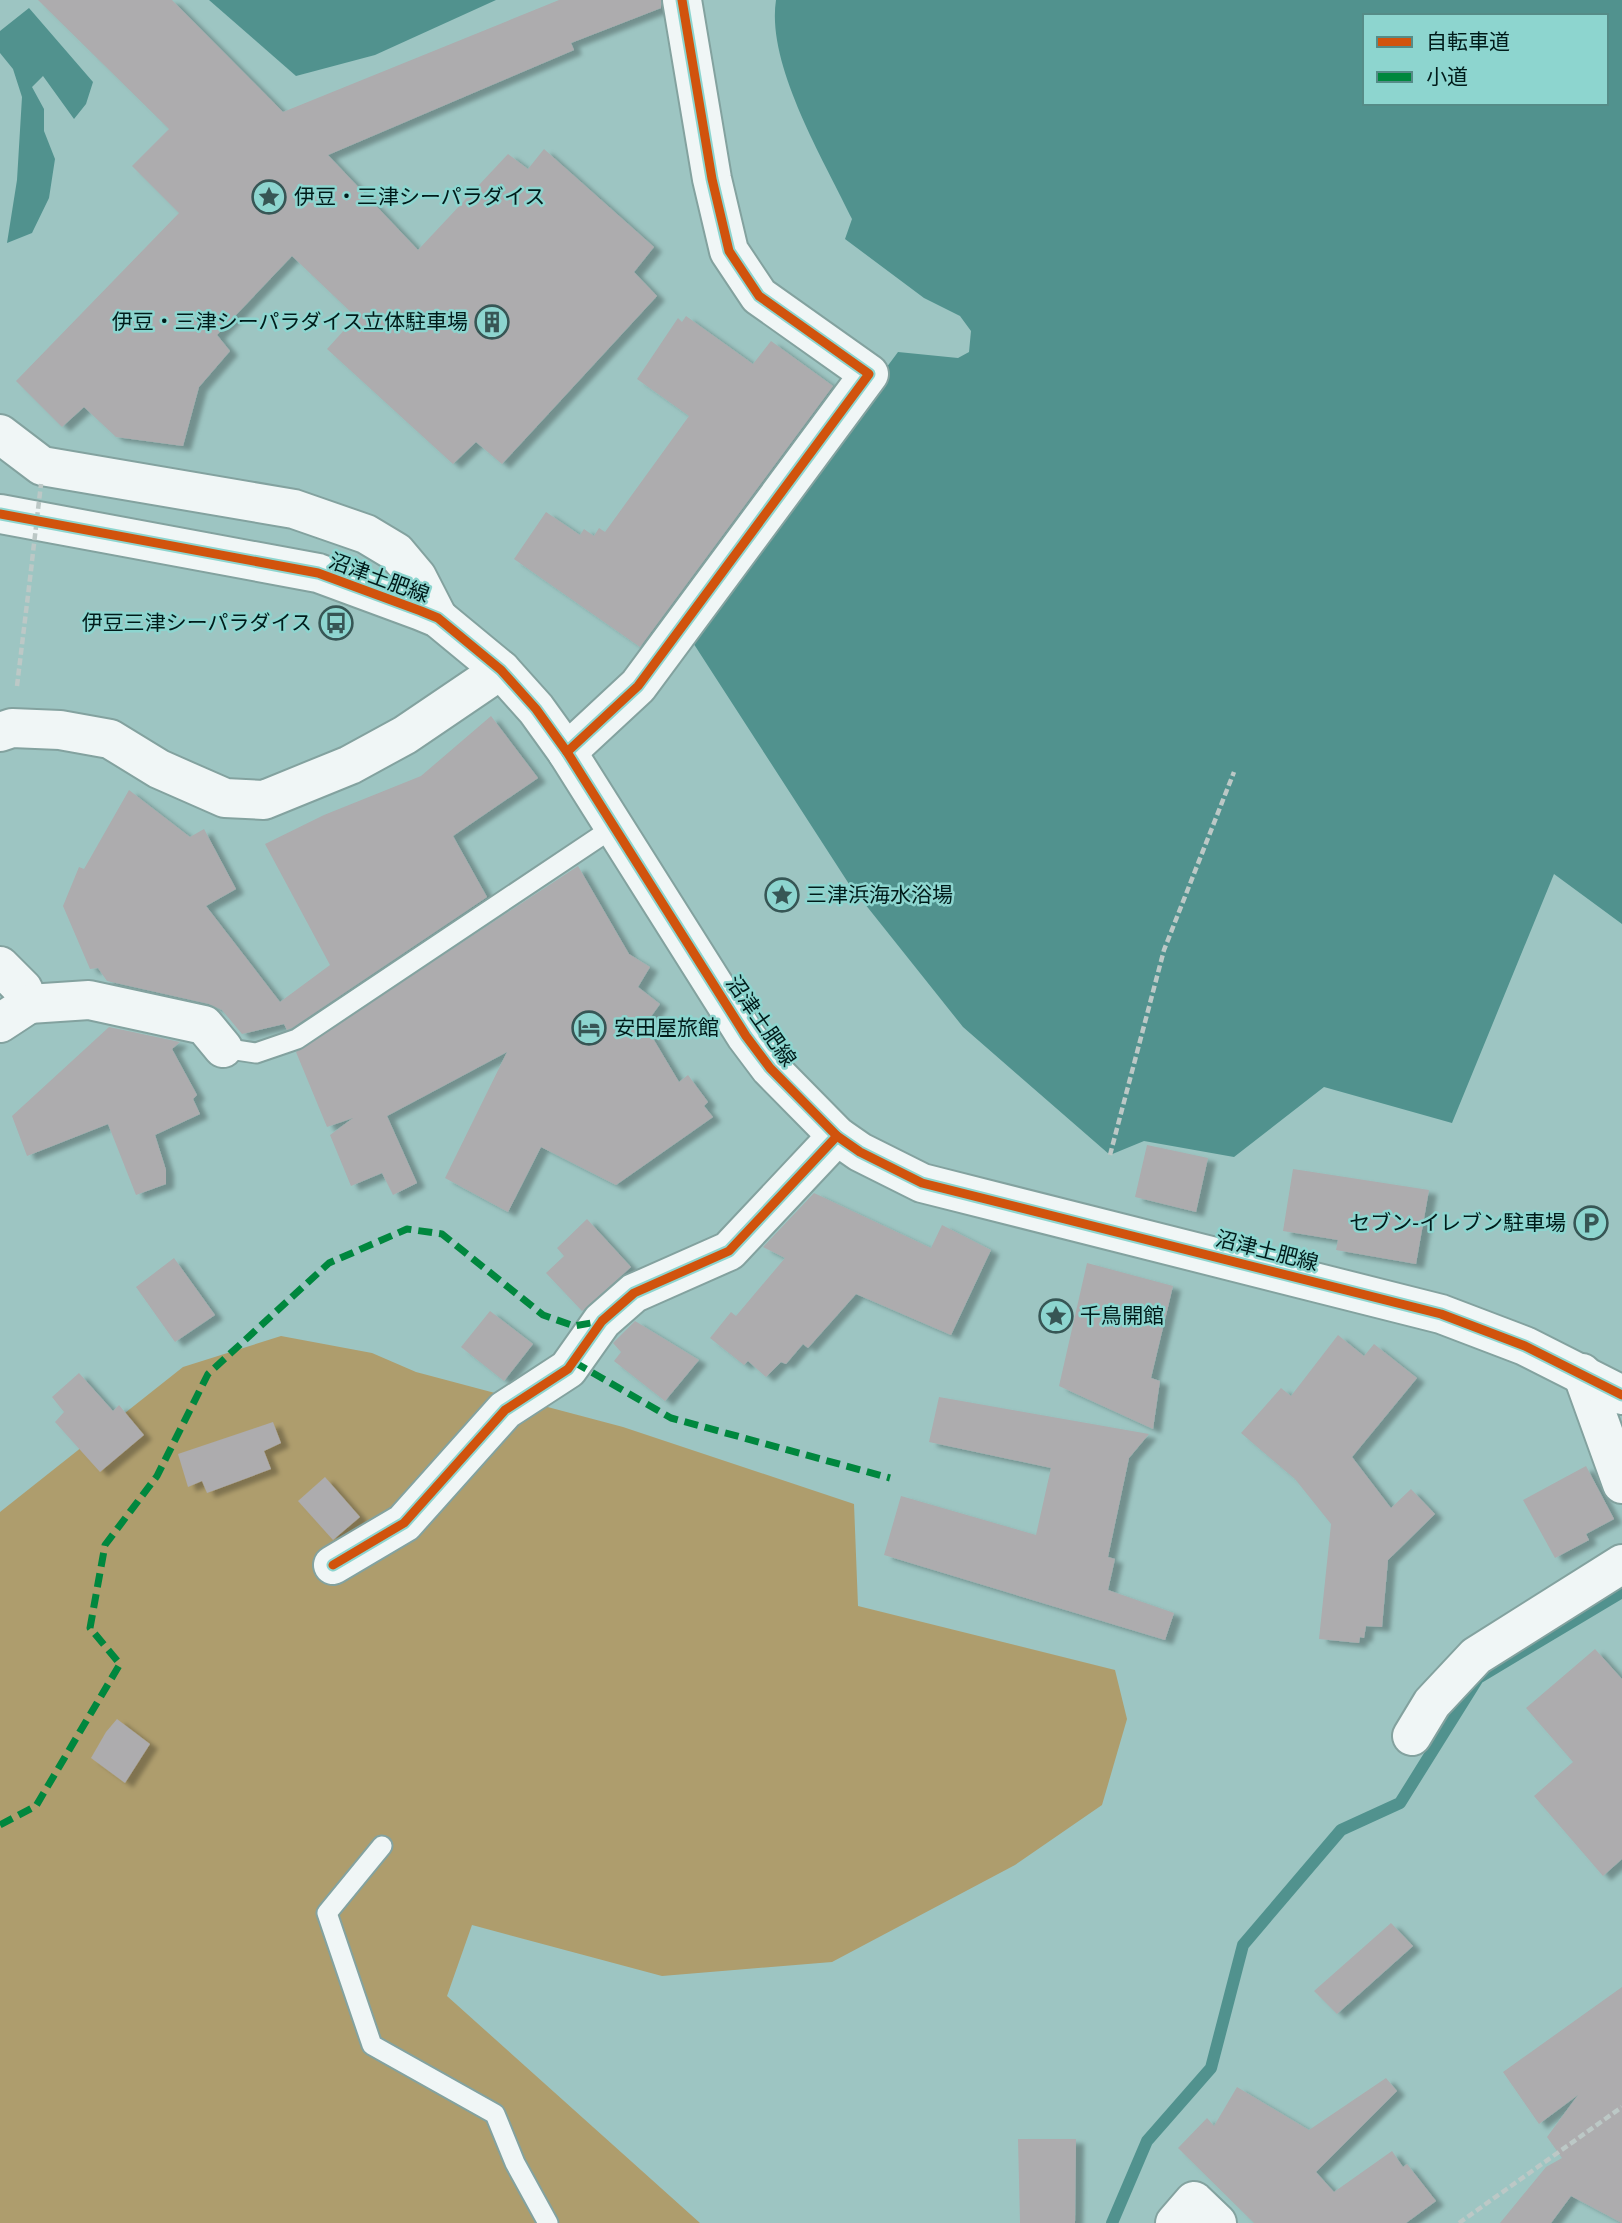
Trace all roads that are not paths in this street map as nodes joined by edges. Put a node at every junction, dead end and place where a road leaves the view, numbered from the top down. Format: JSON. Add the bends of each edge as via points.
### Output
{"nodes":[{"id":1,"x":682,"y":0,"type":"edge"},
{"id":2,"x":0,"y":434,"type":"edge"},
{"id":3,"x":0,"y":514,"type":"edge"},
{"id":4,"x":438,"y":618,"type":"junction"},
{"id":5,"x":501,"y":670,"type":"junction"},
{"id":6,"x":6,"y":730,"type":"edge"},
{"id":7,"x":567,"y":752,"type":"junction"},
{"id":8,"x":614,"y":827,"type":"junction"},
{"id":9,"x":0,"y":967,"type":"edge"},
{"id":10,"x":14,"y":1014,"type":"edge"},
{"id":11,"x":223,"y":1048,"type":"joint"},
{"id":12,"x":837,"y":1136,"type":"junction"},
{"id":13,"x":1582,"y":1373,"type":"junction"},
{"id":14,"x":1622,"y":1395,"type":"edge"},
{"id":15,"x":1622,"y":1484,"type":"edge"},
{"id":16,"x":1622,"y":1564,"type":"edge"},
{"id":17,"x":333,"y":1566,"type":"dead end"},
{"id":18,"x":1412,"y":1736,"type":"dead end"},
{"id":19,"x":382,"y":1846,"type":"dead end"},
{"id":20,"x":548,"y":2223,"type":"edge"},
{"id":21,"x":1175,"y":2223,"type":"edge"},
{"id":22,"x":1217,"y":2223,"type":"edge"}],
"edges":[{"from":1,"to":7,"type":"street","via":[[712,180],[729,251],[759,296],[869,374],[638,685]]},
{"from":2,"to":4,"type":"street","via":[[42,466],[294,509],[366,534],[396,552],[417,577]]},
{"from":3,"to":4,"type":"street","name":"沼津土肥線","via":[[318,573]]},
{"from":4,"to":5,"type":"street","name":"沼津土肥線"},
{"from":5,"to":6,"type":"street","via":[[405,735],[350,765],[264,800],[225,798],[159,769],[110,739],[60,730]]},
{"from":5,"to":7,"type":"street","name":"沼津土肥線"},
{"from":7,"to":8,"type":"street","name":"沼津土肥線"},
{"from":8,"to":11,"type":"lane","via":[[297,1039],[256,1053]]},
{"from":8,"to":12,"type":"street","name":"沼津土肥線","via":[[746,1036],[803,1104]]},
{"from":9,"to":10,"type":"street","via":[[23,989]]},
{"from":10,"to":11,"type":"street","via":[[89,1000],[204,1025]]},
{"from":12,"to":13,"type":"street","name":"沼津土肥線","via":[[922,1183],[1441,1314]]},
{"from":12,"to":17,"type":"street","via":[[729,1251],[634,1293],[602,1321],[568,1369],[505,1410],[404,1523]]},
{"from":13,"to":14,"type":"street","name":"沼津土肥線"},
{"from":13,"to":15,"type":"street"},
{"from":16,"to":18,"type":"street","via":[[1476,1656],[1432,1703]]},
{"from":19,"to":20,"type":"lane","via":[[327,1913],[372,2045],[495,2114]]},
{"from":21,"to":22,"type":"street","via":[[1194,2201]]}]}
